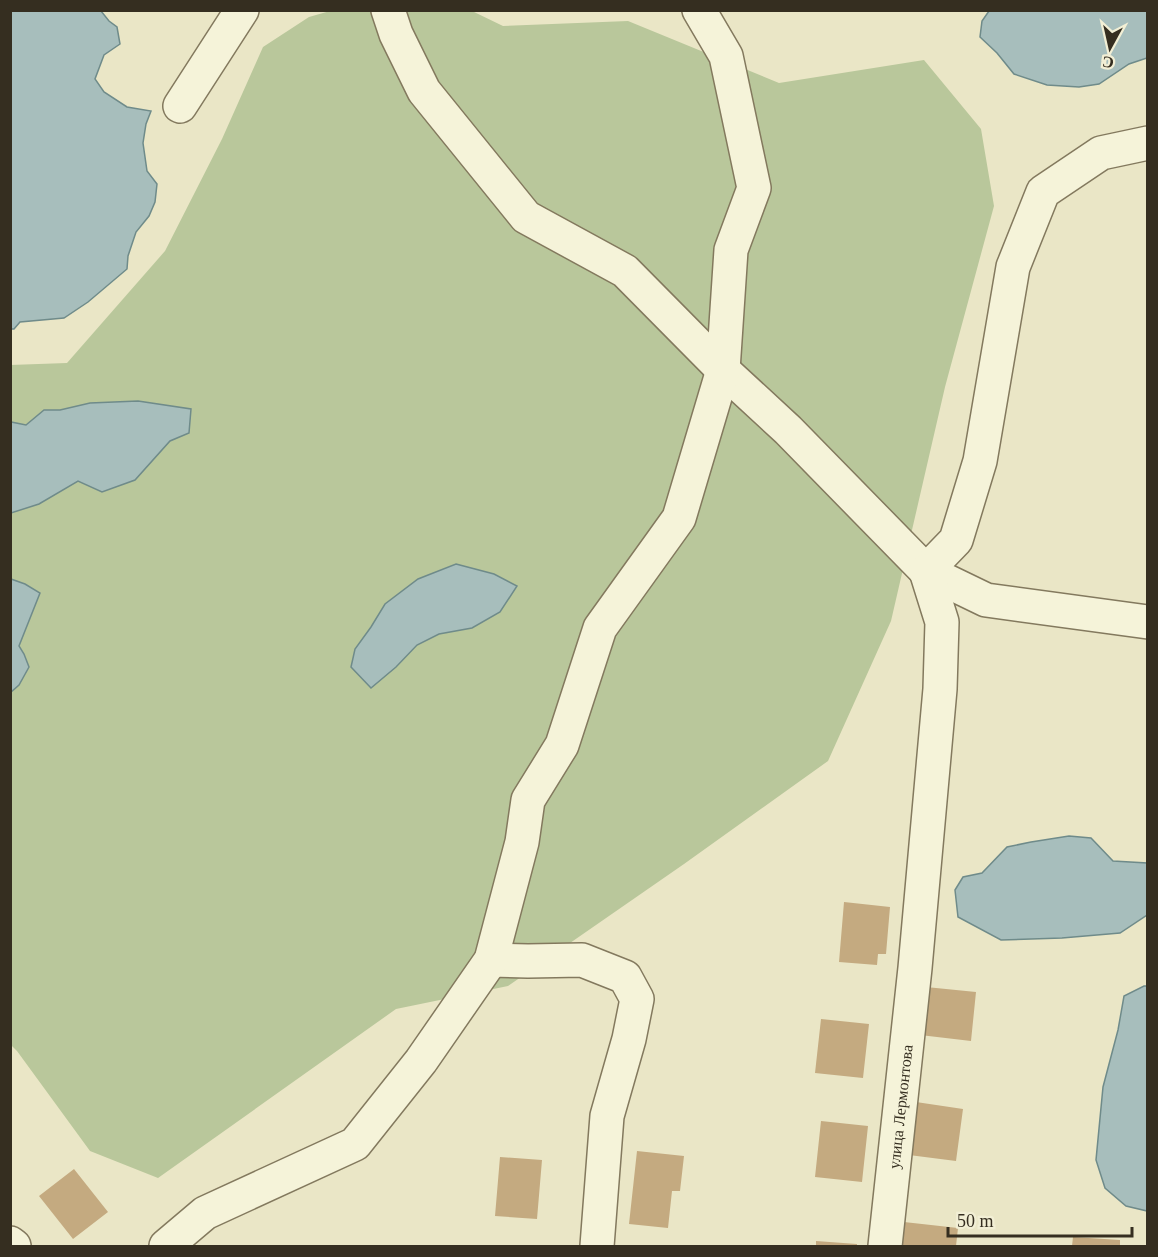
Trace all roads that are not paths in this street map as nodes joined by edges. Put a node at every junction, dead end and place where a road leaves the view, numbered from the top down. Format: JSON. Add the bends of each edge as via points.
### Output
{"nodes":[{"id":1,"x":242,"y":10,"type":"edge"},
{"id":2,"x":388,"y":10,"type":"edge"},
{"id":3,"x":699,"y":10,"type":"edge"},
{"id":4,"x":180,"y":106,"type":"dead end"},
{"id":5,"x":1148,"y":143,"type":"edge"},
{"id":6,"x":723,"y":370,"type":"junction"},
{"id":7,"x":926,"y":572,"type":"junction"},
{"id":8,"x":1148,"y":622,"type":"edge"},
{"id":9,"x":491,"y":960,"type":"junction"},
{"id":10,"x":10,"y":1243,"type":"edge"},
{"id":11,"x":14,"y":1246,"type":"edge"},
{"id":12,"x":166,"y":1246,"type":"edge"},
{"id":13,"x":597,"y":1246,"type":"edge"},
{"id":14,"x":885,"y":1246,"type":"edge"}],
"edges":[{"from":1,"to":4,"type":"street"},
{"from":2,"to":6,"type":"street","via":[[424,91],[526,217],[625,271]]},
{"from":3,"to":6,"type":"street","via":[[726,56],[754,188],[730,250]]},
{"from":5,"to":7,"type":"street","via":[[1101,153],[1043,192],[1013,267],[980,461],[956,540]]},
{"from":6,"to":7,"type":"street","via":[[788,430]]},
{"from":6,"to":9,"type":"street","via":[[678,518],[600,628],[562,745],[528,800],[522,842]]},
{"from":7,"to":8,"type":"street","via":[[986,600]]},
{"from":7,"to":14,"type":"street","name":"улица Лермонтова","via":[[942,622],[941,678]]},
{"from":9,"to":12,"type":"street","via":[[421,1060],[355,1144],[205,1213]]},
{"from":9,"to":13,"type":"street","via":[[582,960],[625,977],[637,999],[607,1116]]},
{"from":10,"to":11,"type":"street"}]}
